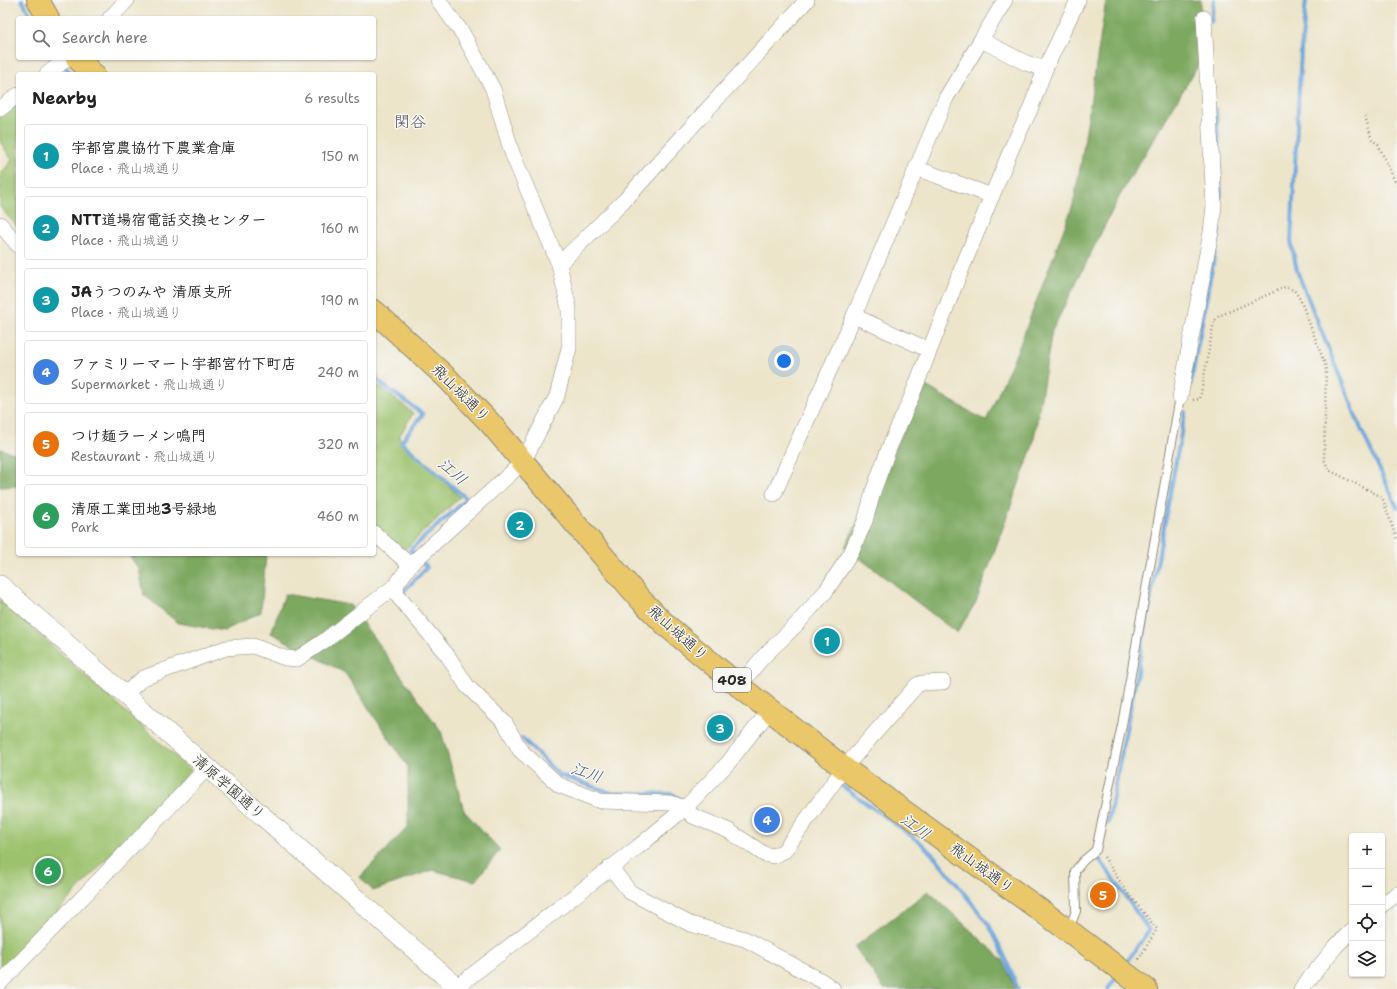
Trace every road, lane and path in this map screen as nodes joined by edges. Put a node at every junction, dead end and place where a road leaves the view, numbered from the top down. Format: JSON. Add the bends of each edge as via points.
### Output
{"nodes":[{"id":1,"x":38,"y":0,"type":"edge"},
{"id":2,"x":127,"y":0,"type":"edge"},
{"id":3,"x":438,"y":0,"type":"edge"},
{"id":4,"x":807,"y":0,"type":"edge"},
{"id":5,"x":1005,"y":0,"type":"edge"},
{"id":6,"x":1078,"y":0,"type":"edge"},
{"id":7,"x":47,"y":16,"type":"edge"},
{"id":8,"x":112,"y":16,"type":"edge"},
{"id":9,"x":1204,"y":18,"type":"dead end"},
{"id":10,"x":981,"y":40,"type":"junction"},
{"id":11,"x":65,"y":60,"type":"edge"},
{"id":12,"x":79,"y":60,"type":"edge"},
{"id":13,"x":1045,"y":69,"type":"junction"},
{"id":14,"x":49,"y":72,"type":"edge"},
{"id":15,"x":91,"y":72,"type":"edge"},
{"id":16,"x":16,"y":97,"type":"edge"},
{"id":17,"x":0,"y":109,"type":"edge"},
{"id":18,"x":1364,"y":116,"type":"dead end"},
{"id":19,"x":916,"y":168,"type":"junction"},
{"id":20,"x":1397,"y":186,"type":"edge"},
{"id":21,"x":992,"y":196,"type":"junction"},
{"id":22,"x":0,"y":224,"type":"edge"},
{"id":23,"x":16,"y":243,"type":"edge"},
{"id":24,"x":559,"y":264,"type":"junction"},
{"id":25,"x":376,"y":312,"type":"edge"},
{"id":26,"x":854,"y":316,"type":"junction"},
{"id":27,"x":928,"y":350,"type":"junction"},
{"id":28,"x":1180,"y":397,"type":"junction"},
{"id":29,"x":523,"y":462,"type":"junction"},
{"id":30,"x":774,"y":494,"type":"dead end"},
{"id":31,"x":376,"y":535,"type":"edge"},
{"id":32,"x":1397,"y":540,"type":"edge"},
{"id":33,"x":410,"y":565,"type":"junction"},
{"id":34,"x":0,"y":585,"type":"edge"},
{"id":35,"x":396,"y":585,"type":"junction"},
{"id":36,"x":943,"y":682,"type":"dead end"},
{"id":37,"x":739,"y":686,"type":"junction"},
{"id":38,"x":125,"y":694,"type":"junction"},
{"id":39,"x":770,"y":710,"type":"junction"},
{"id":40,"x":207,"y":768,"type":"junction"},
{"id":41,"x":844,"y":768,"type":"junction"},
{"id":42,"x":685,"y":808,"type":"junction"},
{"id":43,"x":1096,"y":850,"type":"junction"},
{"id":44,"x":610,"y":867,"type":"junction"},
{"id":45,"x":1397,"y":894,"type":"edge"},
{"id":46,"x":1385,"y":903,"type":"edge"},
{"id":47,"x":1069,"y":931,"type":"junction"},
{"id":48,"x":1349,"y":933,"type":"edge"},
{"id":49,"x":0,"y":983,"type":"edge"},
{"id":50,"x":1135,"y":983,"type":"edge"},
{"id":51,"x":457,"y":988,"type":"edge"},
{"id":52,"x":833,"y":989,"type":"edge"},
{"id":53,"x":1301,"y":989,"type":"edge"}],
"edges":[{"from":1,"to":7,"type":"highway"},
{"from":2,"to":8,"type":"street"},
{"from":3,"to":24,"type":"street","via":[[463,34],[492,89],[512,154]]},
{"from":4,"to":24,"type":"street","via":[[624,201]]},
{"from":5,"to":10,"type":"street"},
{"from":6,"to":13,"type":"street"},
{"from":9,"to":28,"type":"street","via":[[1214,206]]},
{"from":10,"to":13,"type":"street","via":[[1026,63]]},
{"from":10,"to":19,"type":"street","via":[[946,98]]},
{"from":11,"to":14,"type":"street"},
{"from":12,"to":15,"type":"highway"},
{"from":13,"to":21,"type":"street"},
{"from":16,"to":17,"type":"street"},
{"from":18,"to":20,"type":"path","via":[[1372,140],[1378,144]]},
{"from":19,"to":21,"type":"street"},
{"from":19,"to":26,"type":"street"},
{"from":21,"to":27,"type":"street"},
{"from":22,"to":23,"type":"street"},
{"from":24,"to":29,"type":"street","via":[[569,309],[569,348],[557,396]]},
{"from":25,"to":29,"type":"highway","name":"飛山城通り","number":"408","via":[[448,379]]},
{"from":26,"to":27,"type":"street"},
{"from":26,"to":30,"type":"street"},
{"from":27,"to":37,"type":"street","via":[[851,553],[826,591]]},
{"from":28,"to":32,"type":"path","via":[[1195,401],[1200,399],[1214,321],[1219,316],[1285,287],[1294,290],[1300,299],[1325,364],[1324,460],[1331,471],[1380,496]]},
{"from":28,"to":43,"type":"lane","via":[[1122,725]]},
{"from":29,"to":33,"type":"street"},
{"from":29,"to":37,"type":"highway","name":"飛山城通り","number":"408","via":[[641,600],[673,631]]},
{"from":31,"to":33,"type":"street"},
{"from":33,"to":35,"type":"street"},
{"from":34,"to":38,"type":"street","name":"清原学園通り"},
{"from":35,"to":38,"type":"street","via":[[297,659],[285,658],[253,646],[226,648],[143,678]]},
{"from":35,"to":42,"type":"street","via":[[397,595],[448,656],[467,686],[505,723],[520,750],[559,785],[600,801],[671,803]]},
{"from":36,"to":41,"type":"street","via":[[917,685]]},
{"from":37,"to":39,"type":"highway","name":"飛山城通り","number":"408"},
{"from":38,"to":40,"type":"street","name":"清原学園通り"},
{"from":39,"to":41,"type":"highway","name":"飛山城通り","number":"408"},
{"from":39,"to":42,"type":"street","via":[[728,763]]},
{"from":40,"to":49,"type":"street"},
{"from":40,"to":51,"type":"street","name":"清原学園通り"},
{"from":41,"to":42,"type":"street","via":[[784,851],[773,856],[764,854],[729,831],[693,816]]},
{"from":41,"to":47,"type":"highway","name":"飛山城通り","number":"408"},
{"from":42,"to":44,"type":"street"},
{"from":43,"to":47,"type":"lane","via":[[1075,871],[1076,911]]},
{"from":43,"to":50,"type":"path","via":[[1101,852],[1126,891],[1157,929],[1135,965]]},
{"from":44,"to":51,"type":"street"},
{"from":44,"to":52,"type":"street","via":[[630,892],[690,924],[745,939]]},
{"from":45,"to":46,"type":"street"},
{"from":47,"to":50,"type":"highway","name":"飛山城通り","number":"408"},
{"from":48,"to":53,"type":"street"}]}
